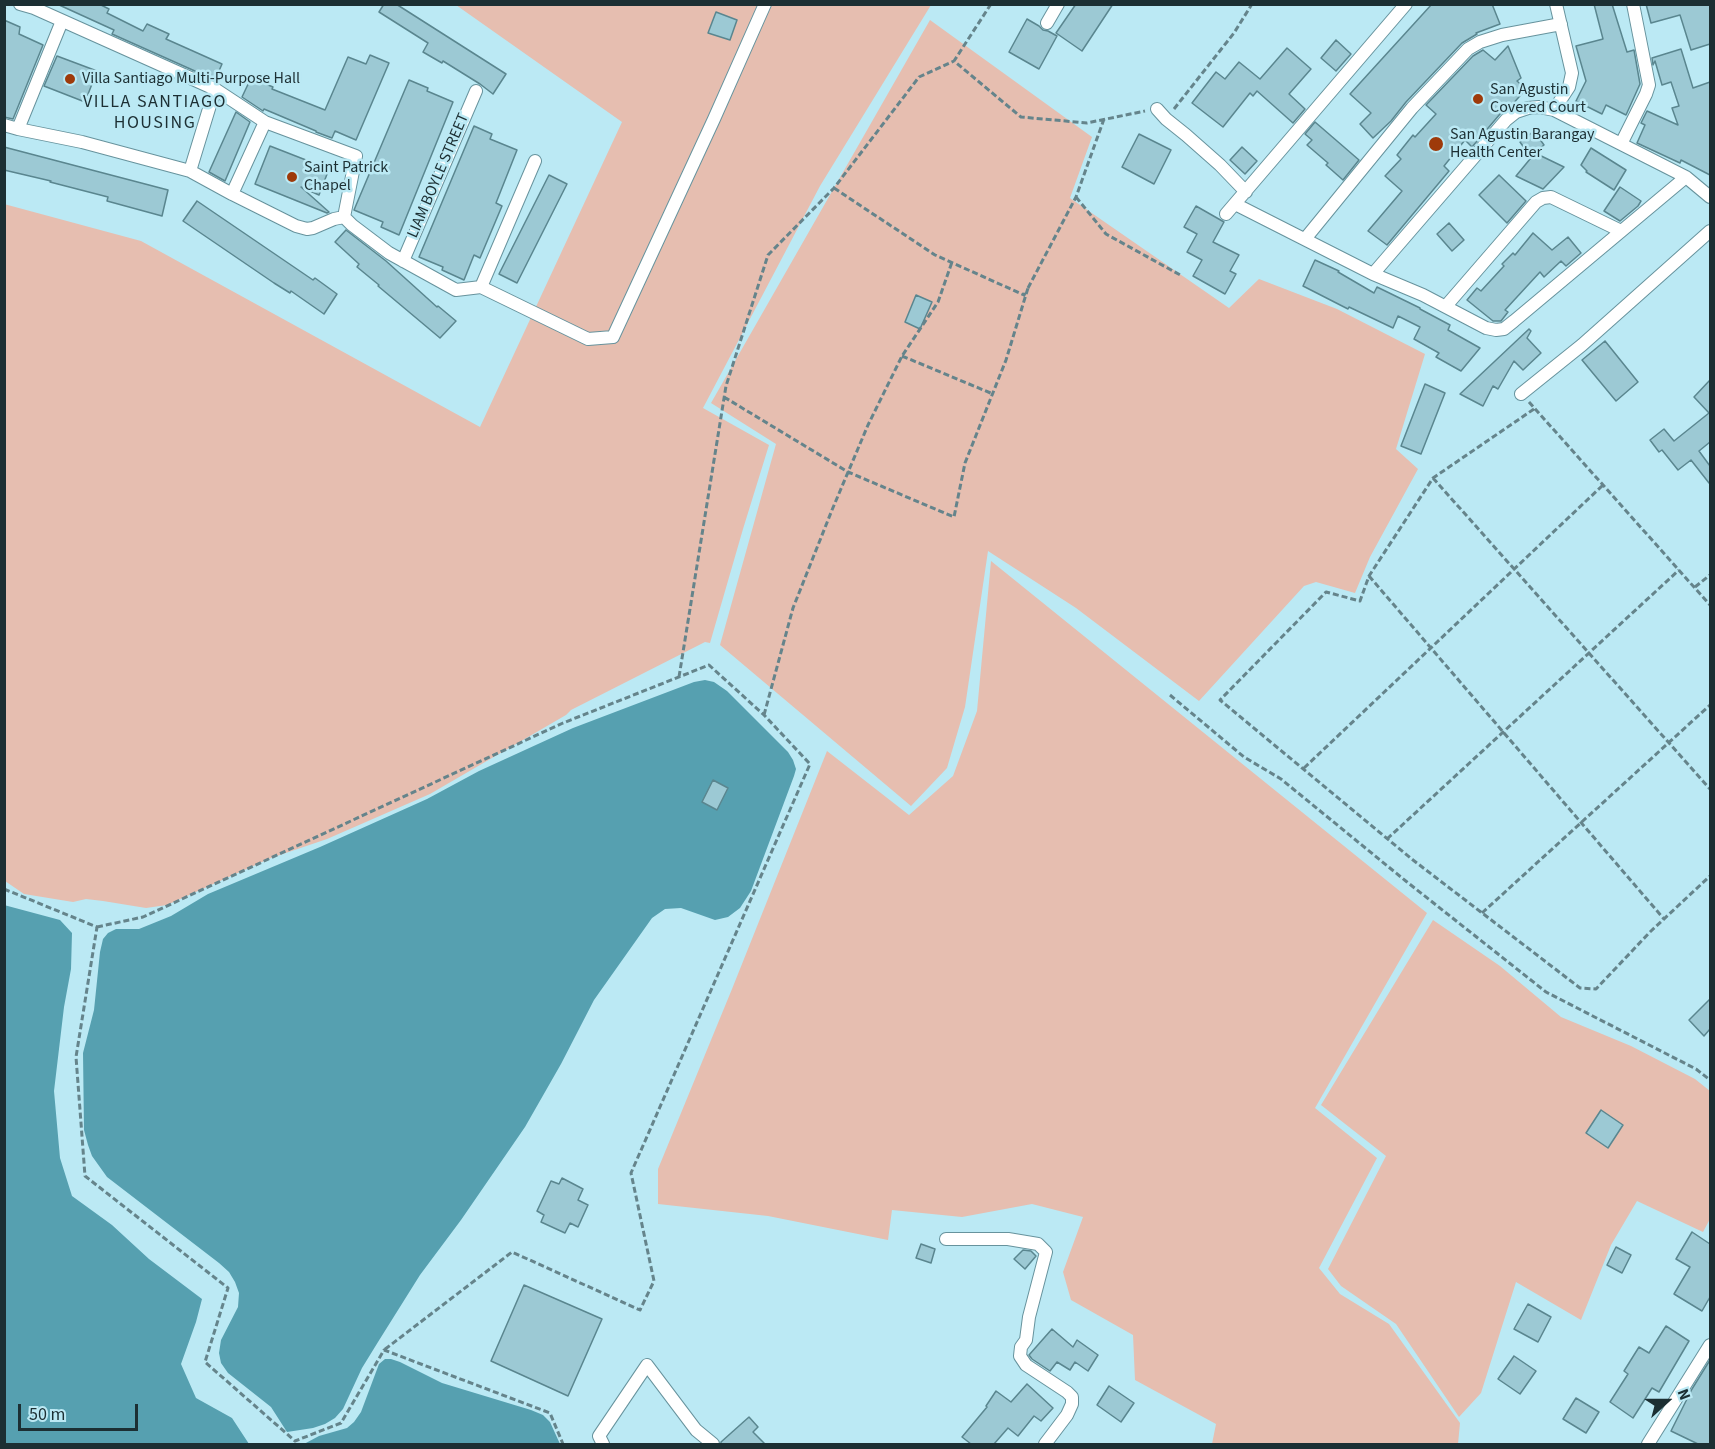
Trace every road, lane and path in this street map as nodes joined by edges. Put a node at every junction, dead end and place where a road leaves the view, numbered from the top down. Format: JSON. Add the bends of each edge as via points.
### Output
{"nodes":[{"id":1,"x":20,"y":4,"type":"edge"},
{"id":2,"x":765,"y":4,"type":"edge"},
{"id":3,"x":991,"y":4,"type":"edge"},
{"id":4,"x":1058,"y":4,"type":"edge"},
{"id":5,"x":1252,"y":4,"type":"edge"},
{"id":6,"x":1406,"y":4,"type":"edge"},
{"id":7,"x":1557,"y":4,"type":"edge"},
{"id":8,"x":1633,"y":4,"type":"edge"},
{"id":9,"x":62,"y":21,"type":"junction"},
{"id":10,"x":1047,"y":23,"type":"dead end"},
{"id":11,"x":1561,"y":24,"type":"junction"},
{"id":12,"x":954,"y":61,"type":"junction"},
{"id":13,"x":215,"y":89,"type":"junction"},
{"id":14,"x":476,"y":91,"type":"dead end"},
{"id":15,"x":1157,"y":109,"type":"joint"},
{"id":16,"x":1554,"y":111,"type":"junction"},
{"id":17,"x":1104,"y":119,"type":"junction"},
{"id":18,"x":1166,"y":119,"type":"junction"},
{"id":19,"x":265,"y":122,"type":"junction"},
{"id":20,"x":4,"y":125,"type":"edge"},
{"id":21,"x":18,"y":129,"type":"junction"},
{"id":22,"x":1621,"y":144,"type":"junction"},
{"id":23,"x":535,"y":160,"type":"dead end"},
{"id":24,"x":190,"y":171,"type":"junction"},
{"id":25,"x":1686,"y":177,"type":"junction"},
{"id":26,"x":834,"y":188,"type":"junction"},
{"id":27,"x":1246,"y":192,"type":"junction"},
{"id":28,"x":232,"y":194,"type":"junction"},
{"id":29,"x":1710,"y":197,"type":"edge"},
{"id":30,"x":1076,"y":198,"type":"junction"},
{"id":31,"x":1235,"y":204,"type":"junction"},
{"id":32,"x":1226,"y":214,"type":"dead end"},
{"id":33,"x":344,"y":218,"type":"junction"},
{"id":34,"x":1621,"y":231,"type":"junction"},
{"id":35,"x":1710,"y":231,"type":"edge"},
{"id":36,"x":1305,"y":239,"type":"junction"},
{"id":37,"x":404,"y":261,"type":"junction"},
{"id":38,"x":952,"y":262,"type":"junction"},
{"id":39,"x":1373,"y":274,"type":"junction"},
{"id":40,"x":1182,"y":276,"type":"dead end"},
{"id":41,"x":481,"y":287,"type":"junction"},
{"id":42,"x":1028,"y":288,"type":"junction"},
{"id":43,"x":1446,"y":306,"type":"junction"},
{"id":44,"x":902,"y":356,"type":"junction"},
{"id":45,"x":993,"y":394,"type":"junction"},
{"id":46,"x":1521,"y":394,"type":"joint"},
{"id":47,"x":724,"y":397,"type":"junction"},
{"id":48,"x":1534,"y":409,"type":"junction"},
{"id":49,"x":848,"y":472,"type":"junction"},
{"id":50,"x":1433,"y":478,"type":"junction"},
{"id":51,"x":1603,"y":485,"type":"junction"},
{"id":52,"x":1514,"y":569,"type":"junction"},
{"id":53,"x":1679,"y":570,"type":"junction"},
{"id":54,"x":1710,"y":575,"type":"edge"},
{"id":55,"x":1369,"y":576,"type":"junction"},
{"id":56,"x":1695,"y":587,"type":"junction"},
{"id":57,"x":1710,"y":605,"type":"edge"},
{"id":58,"x":1431,"y":648,"type":"junction"},
{"id":59,"x":1589,"y":652,"type":"junction"},
{"id":60,"x":679,"y":677,"type":"junction"},
{"id":61,"x":1170,"y":695,"type":"dead end"},
{"id":62,"x":1710,"y":705,"type":"edge"},
{"id":63,"x":764,"y":715,"type":"junction"},
{"id":64,"x":1503,"y":732,"type":"junction"},
{"id":65,"x":1669,"y":742,"type":"junction"},
{"id":66,"x":1303,"y":769,"type":"junction"},
{"id":67,"x":1710,"y":789,"type":"edge"},
{"id":68,"x":1581,"y":823,"type":"junction"},
{"id":69,"x":1387,"y":839,"type":"junction"},
{"id":70,"x":1710,"y":876,"type":"edge"},
{"id":71,"x":4,"y":889,"type":"edge"},
{"id":72,"x":1482,"y":913,"type":"junction"},
{"id":73,"x":1664,"y":919,"type":"junction"},
{"id":74,"x":97,"y":927,"type":"junction"},
{"id":75,"x":1710,"y":1080,"type":"edge"},
{"id":76,"x":946,"y":1239,"type":"dead end"},
{"id":77,"x":1710,"y":1345,"type":"edge"},
{"id":78,"x":384,"y":1350,"type":"junction"},
{"id":79,"x":295,"y":1443,"type":"edge"},
{"id":80,"x":563,"y":1444,"type":"edge"},
{"id":81,"x":603,"y":1444,"type":"edge"},
{"id":82,"x":713,"y":1444,"type":"edge"},
{"id":83,"x":1045,"y":1444,"type":"edge"},
{"id":84,"x":1648,"y":1444,"type":"edge"}],
"edges":[{"from":1,"to":9,"type":"street"},
{"from":2,"to":41,"type":"street","via":[[613,337],[588,339]]},
{"from":3,"to":12,"type":"path"},
{"from":4,"to":10,"type":"street"},
{"from":5,"to":18,"type":"path"},
{"from":6,"to":27,"type":"street"},
{"from":7,"to":11,"type":"street"},
{"from":8,"to":22,"type":"street","via":[[1649,85]]},
{"from":9,"to":13,"type":"street"},
{"from":9,"to":21,"type":"street"},
{"from":11,"to":16,"type":"street","via":[[1572,73],[1569,87]]},
{"from":11,"to":36,"type":"street","via":[[1502,35],[1468,49],[1412,108]]},
{"from":12,"to":17,"type":"path","via":[[1021,117],[1087,123]]},
{"from":12,"to":26,"type":"path","via":[[919,77]]},
{"from":13,"to":19,"type":"street"},
{"from":13,"to":24,"type":"street"},
{"from":14,"to":37,"type":"street","name":"LIAM BOYLE STREET"},
{"from":15,"to":17,"type":"path"},
{"from":15,"to":18,"type":"street"},
{"from":16,"to":22,"type":"street"},
{"from":16,"to":39,"type":"street","via":[[1528,108],[1506,120]]},
{"from":17,"to":30,"type":"path"},
{"from":18,"to":27,"type":"street"},
{"from":19,"to":28,"type":"street"},
{"from":19,"to":33,"type":"street","via":[[356,156]]},
{"from":20,"to":21,"type":"street"},
{"from":21,"to":24,"type":"street"},
{"from":22,"to":25,"type":"street"},
{"from":23,"to":41,"type":"street"},
{"from":24,"to":28,"type":"street"},
{"from":25,"to":29,"type":"street"},
{"from":25,"to":34,"type":"street"},
{"from":26,"to":38,"type":"path","via":[[935,255]]},
{"from":26,"to":47,"type":"path","via":[[768,255]]},
{"from":27,"to":31,"type":"street"},
{"from":28,"to":33,"type":"street","via":[[307,229]]},
{"from":30,"to":40,"type":"path","via":[[1106,234]]},
{"from":30,"to":42,"type":"path"},
{"from":31,"to":32,"type":"street"},
{"from":31,"to":36,"type":"street"},
{"from":33,"to":37,"type":"street"},
{"from":34,"to":43,"type":"street","via":[[1504,329],[1486,328]]},
{"from":34,"to":43,"type":"street","via":[[1551,197],[1543,198]]},
{"from":35,"to":46,"type":"street"},
{"from":36,"to":39,"type":"street"},
{"from":37,"to":41,"type":"street","via":[[456,290]]},
{"from":38,"to":42,"type":"path","via":[[1024,295]]},
{"from":38,"to":44,"type":"path","via":[[938,302]]},
{"from":39,"to":43,"type":"street"},
{"from":42,"to":45,"type":"path"},
{"from":44,"to":45,"type":"path"},
{"from":44,"to":49,"type":"path"},
{"from":45,"to":49,"type":"path","via":[[965,463],[954,517]]},
{"from":46,"to":48,"type":"path"},
{"from":47,"to":49,"type":"path"},
{"from":47,"to":60,"type":"path"},
{"from":48,"to":50,"type":"path"},
{"from":48,"to":51,"type":"path"},
{"from":49,"to":63,"type":"path","via":[[793,608]]},
{"from":50,"to":52,"type":"path"},
{"from":50,"to":55,"type":"path"},
{"from":51,"to":52,"type":"path"},
{"from":51,"to":53,"type":"path"},
{"from":52,"to":58,"type":"path"},
{"from":52,"to":59,"type":"path"},
{"from":53,"to":56,"type":"path"},
{"from":53,"to":59,"type":"path"},
{"from":54,"to":56,"type":"path"},
{"from":55,"to":58,"type":"path"},
{"from":55,"to":66,"type":"path","via":[[1359,601],[1326,592],[1220,700]]},
{"from":56,"to":57,"type":"path"},
{"from":58,"to":64,"type":"path"},
{"from":58,"to":66,"type":"path"},
{"from":59,"to":64,"type":"path"},
{"from":59,"to":65,"type":"path"},
{"from":60,"to":63,"type":"path","via":[[709,665]]},
{"from":60,"to":74,"type":"path","via":[[563,723],[143,917]]},
{"from":61,"to":75,"type":"path","via":[[1244,758],[1281,778],[1546,992]]},
{"from":62,"to":65,"type":"path"},
{"from":63,"to":78,"type":"path","via":[[810,764],[631,1173],[654,1281],[640,1310],[512,1252]]},
{"from":64,"to":68,"type":"path"},
{"from":64,"to":69,"type":"path"},
{"from":65,"to":67,"type":"path"},
{"from":65,"to":68,"type":"path"},
{"from":66,"to":69,"type":"path"},
{"from":68,"to":72,"type":"path"},
{"from":68,"to":73,"type":"path"},
{"from":69,"to":72,"type":"path"},
{"from":70,"to":73,"type":"path"},
{"from":71,"to":74,"type":"path"},
{"from":72,"to":73,"type":"path","via":[[1580,988],[1596,989]]},
{"from":74,"to":79,"type":"path","via":[[76,1057],[85,1176],[228,1288],[205,1362]]},
{"from":76,"to":83,"type":"street","via":[[1008,1239],[1038,1244],[1046,1252],[1020,1356],[1026,1365],[1072,1397],[1072,1404]]},
{"from":77,"to":84,"type":"street"},
{"from":78,"to":79,"type":"path","via":[[341,1422]]},
{"from":78,"to":80,"type":"path","via":[[550,1413]]},
{"from":81,"to":82,"type":"street","via":[[599,1436],[647,1365],[696,1430]]}]}
